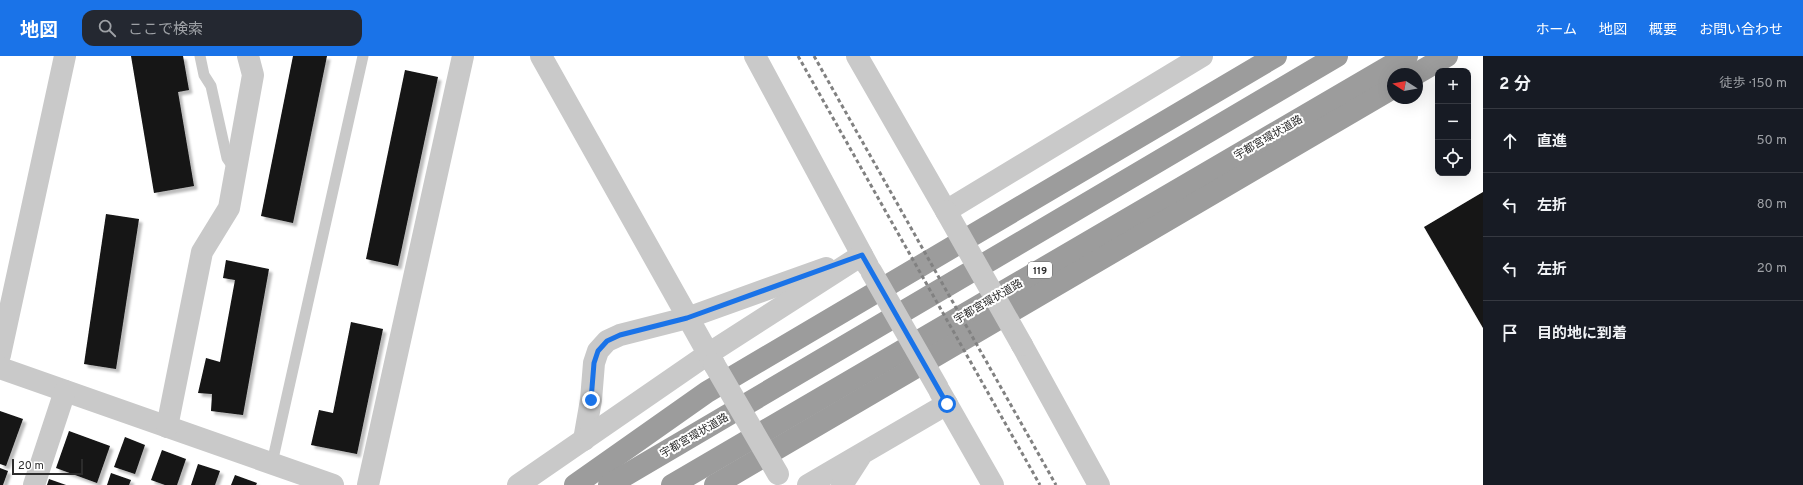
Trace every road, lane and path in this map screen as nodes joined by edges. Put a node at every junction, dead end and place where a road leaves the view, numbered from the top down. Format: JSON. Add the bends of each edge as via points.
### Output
{"nodes":[{"id":1,"x":65,"y":56,"type":"edge"},
{"id":2,"x":200,"y":56,"type":"edge"},
{"id":3,"x":248,"y":56,"type":"edge"},
{"id":4,"x":362,"y":56,"type":"edge"},
{"id":5,"x":463,"y":56,"type":"edge"},
{"id":6,"x":541,"y":56,"type":"edge"},
{"id":7,"x":755,"y":56,"type":"edge"},
{"id":8,"x":858,"y":56,"type":"edge"},
{"id":9,"x":1202,"y":56,"type":"edge"},
{"id":10,"x":1276,"y":56,"type":"edge"},
{"id":11,"x":1337,"y":56,"type":"edge"},
{"id":12,"x":1408,"y":56,"type":"edge"},
{"id":13,"x":1447,"y":56,"type":"edge"},
{"id":14,"x":1423,"y":70,"type":"edge"},
{"id":15,"x":1387,"y":92,"type":"edge"},
{"id":16,"x":236,"y":171,"type":"junction"},
{"id":17,"x":946,"y":211,"type":"junction"},
{"id":18,"x":866,"y":263,"type":"junction"},
{"id":19,"x":687,"y":318,"type":"junction"},
{"id":20,"x":0,"y":355,"type":"edge"},
{"id":21,"x":711,"y":359,"type":"junction"},
{"id":22,"x":0,"y":368,"type":"edge"},
{"id":23,"x":65,"y":391,"type":"junction"},
{"id":24,"x":942,"y":396,"type":"junction"},
{"id":25,"x":167,"y":427,"type":"junction"},
{"id":26,"x":584,"y":440,"type":"junction"},
{"id":27,"x":861,"y":454,"type":"junction"},
{"id":28,"x":272,"y":463,"type":"junction"},
{"id":29,"x":782,"y":480,"type":"edge"},
{"id":30,"x":34,"y":485,"type":"edge"},
{"id":31,"x":333,"y":485,"type":"edge"},
{"id":32,"x":368,"y":485,"type":"edge"},
{"id":33,"x":518,"y":485,"type":"edge"},
{"id":34,"x":575,"y":485,"type":"edge"},
{"id":35,"x":609,"y":485,"type":"edge"},
{"id":36,"x":672,"y":485,"type":"edge"},
{"id":37,"x":715,"y":485,"type":"edge"},
{"id":38,"x":808,"y":485,"type":"edge"},
{"id":39,"x":842,"y":485,"type":"edge"},
{"id":40,"x":993,"y":485,"type":"edge"},
{"id":41,"x":1099,"y":485,"type":"edge"}],
"edges":[{"from":1,"to":20,"type":"street"},
{"from":2,"to":16,"type":"lane","via":[[204,76],[212,86],[226,158]]},
{"from":3,"to":16,"type":"street","via":[[254,75]]},
{"from":4,"to":28,"type":"lane"},
{"from":5,"to":32,"type":"street"},
{"from":6,"to":19,"type":"street"},
{"from":7,"to":18,"type":"street"},
{"from":8,"to":17,"type":"street"},
{"from":9,"to":17,"type":"street"},
{"from":10,"to":34,"type":"highway","via":[[707,392]]},
{"from":11,"to":35,"type":"highway","name":"宇都宮環状道路"},
{"from":12,"to":36,"type":"highway","name":"宇都宮環状道路","number":"119"},
{"from":13,"to":14,"type":"highway"},
{"from":15,"to":37,"type":"highway"},
{"from":16,"to":25,"type":"street","via":[[229,208],[202,252]]},
{"from":17,"to":41,"type":"street","bridge":true},
{"from":18,"to":19,"type":"street"},
{"from":18,"to":21,"type":"street"},
{"from":18,"to":24,"type":"street","bridge":true},
{"from":19,"to":21,"type":"street"},
{"from":19,"to":26,"type":"street","via":[[620,335],[607,341],[598,351],[594,363]]},
{"from":21,"to":26,"type":"street"},
{"from":21,"to":29,"type":"street","bridge":true},
{"from":22,"to":23,"type":"street"},
{"from":23,"to":25,"type":"street"},
{"from":23,"to":30,"type":"street"},
{"from":24,"to":27,"type":"street"},
{"from":24,"to":40,"type":"street"},
{"from":25,"to":28,"type":"street"},
{"from":26,"to":33,"type":"street"},
{"from":27,"to":38,"type":"street"},
{"from":27,"to":39,"type":"street"},
{"from":28,"to":31,"type":"street"}]}
